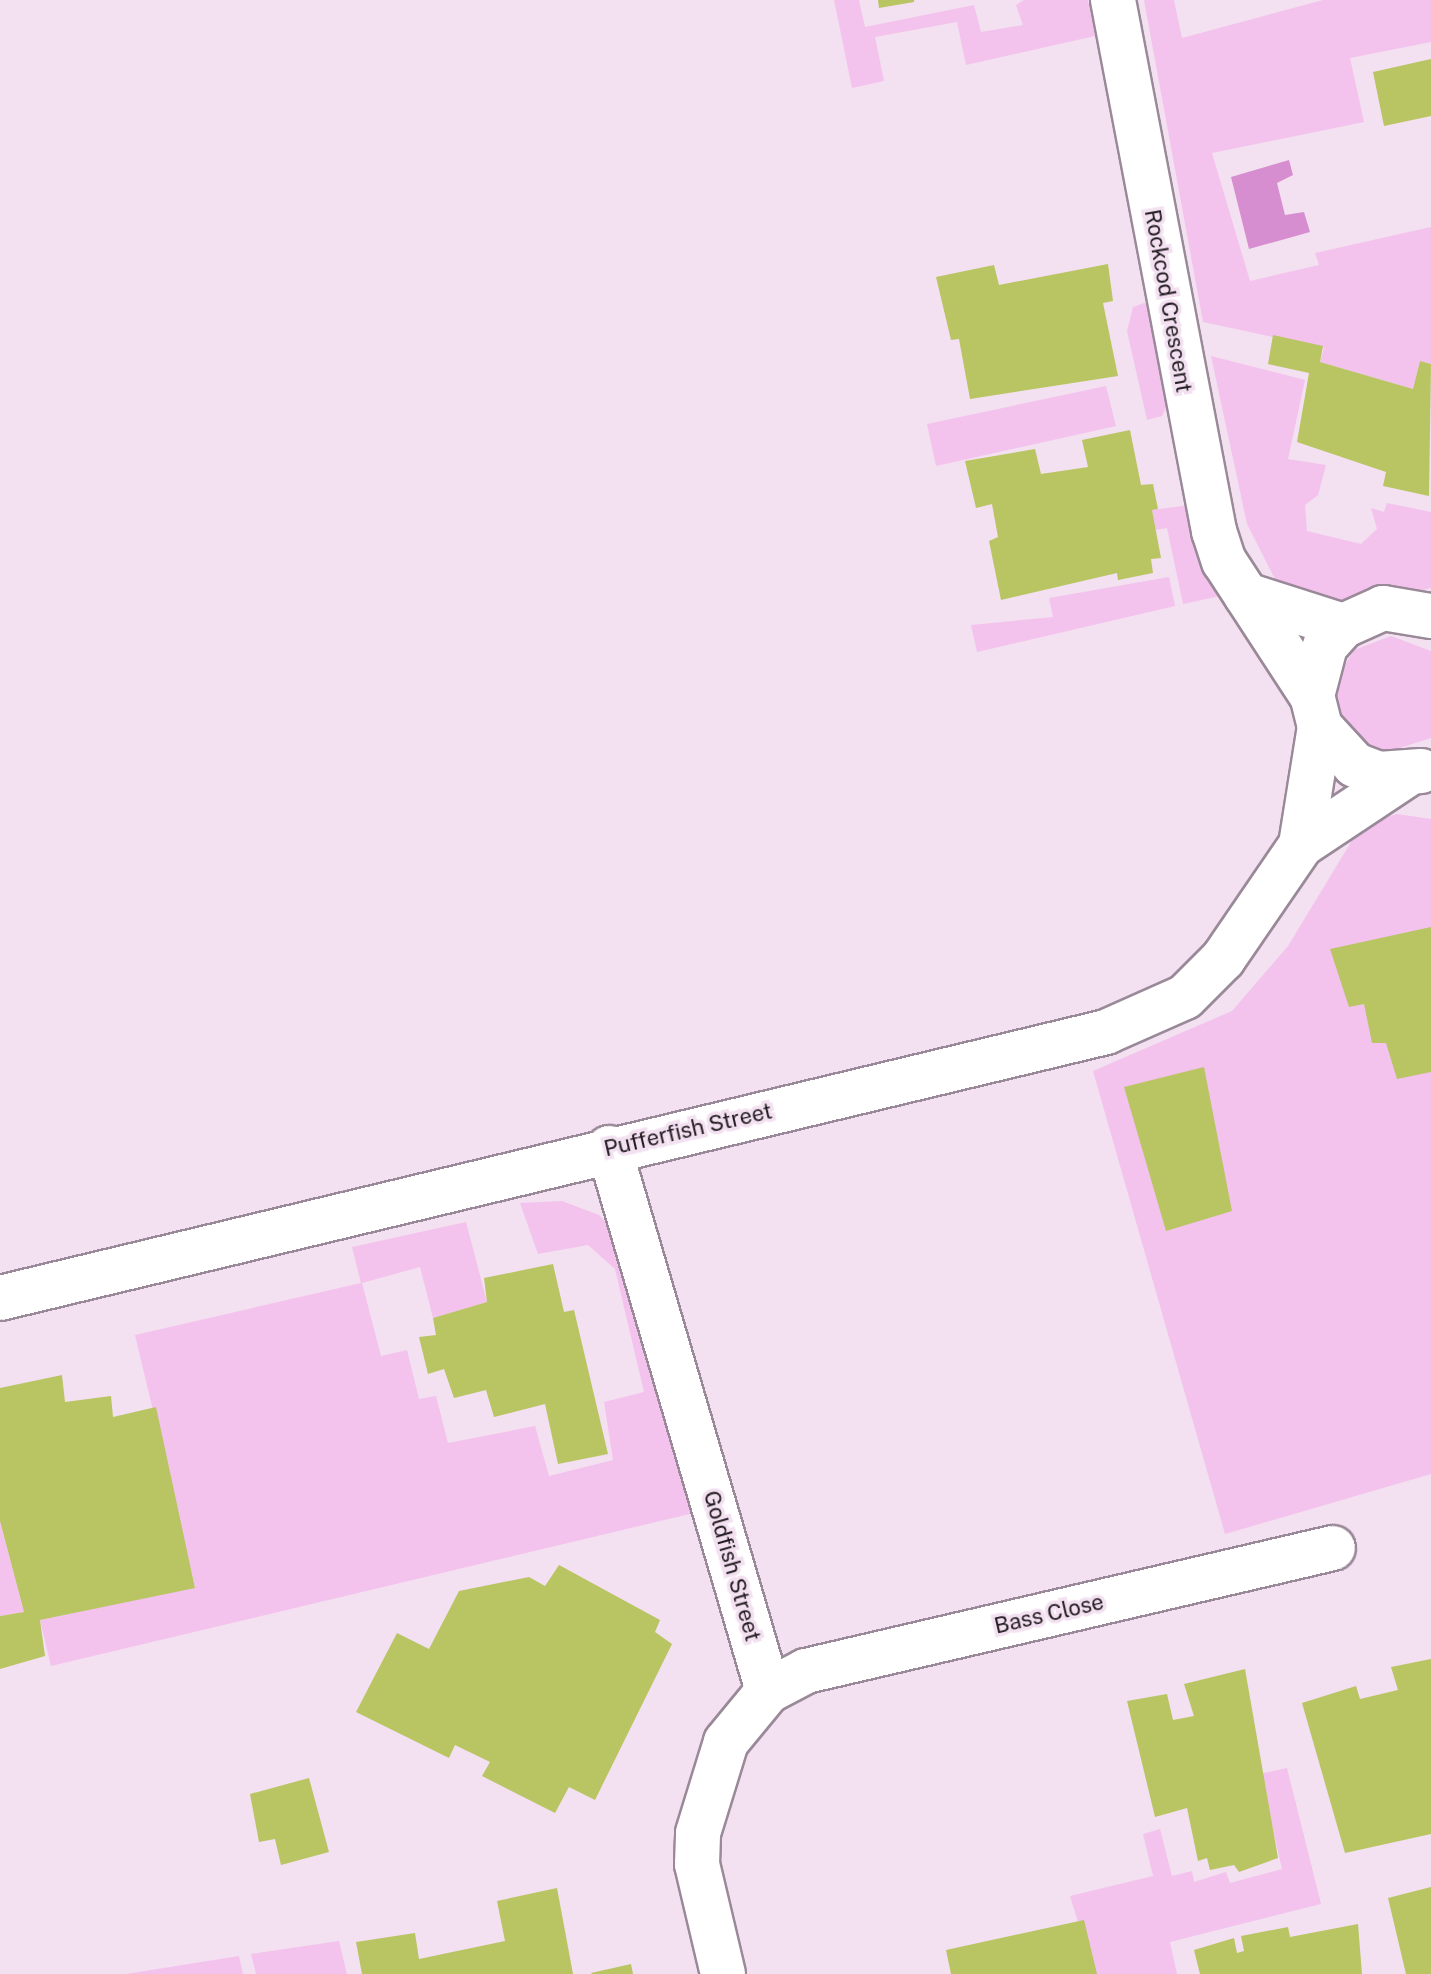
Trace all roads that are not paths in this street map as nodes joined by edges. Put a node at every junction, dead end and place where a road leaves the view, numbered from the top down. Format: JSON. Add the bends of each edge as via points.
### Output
{"nodes":[{"id":1,"x":1113,"y":0,"type":"edge"},
{"id":2,"x":1246,"y":595,"type":"junction"},
{"id":3,"x":1423,"y":606,"type":"edge"},
{"id":4,"x":1343,"y":626,"type":"junction"},
{"id":5,"x":1316,"y":712,"type":"junction"},
{"id":6,"x":1418,"y":772,"type":"edge"},
{"id":7,"x":1301,"y":845,"type":"junction"},
{"id":8,"x":609,"y":1148,"type":"junction"},
{"id":9,"x":0,"y":1298,"type":"edge"},
{"id":10,"x":1333,"y":1548,"type":"dead end"},
{"id":11,"x":768,"y":1691,"type":"junction"},
{"id":12,"x":723,"y":1974,"type":"edge"}],
"edges":[{"from":1,"to":2,"type":"street","name":"Rockcod Crescent","via":[[1197,460],[1224,561]]},
{"from":2,"to":4,"type":"street"},
{"from":2,"to":5,"type":"street","name":"Rockcod Crescent"},
{"from":3,"to":4,"type":"street","via":[[1361,614]]},
{"from":4,"to":5,"type":"street","name":"Pufferfish Street","via":[[1325,646]]},
{"from":5,"to":6,"type":"street","name":"Pufferfish Street","via":[[1355,765]]},
{"from":5,"to":7,"type":"street","name":"Pufferfish Street"},
{"from":6,"to":7,"type":"street","name":"Pufferfish Street"},
{"from":7,"to":8,"type":"street","name":"Pufferfish Street","via":[[1223,959],[1185,997],[1152,1015]]},
{"from":8,"to":9,"type":"street","name":"Pufferfish Street"},
{"from":8,"to":11,"type":"street","name":"Goldfish Street"},
{"from":10,"to":11,"type":"street","name":"Bass Close","via":[[806,1671]]},
{"from":11,"to":12,"type":"street","via":[[726,1742],[698,1833],[697,1864]]}]}
